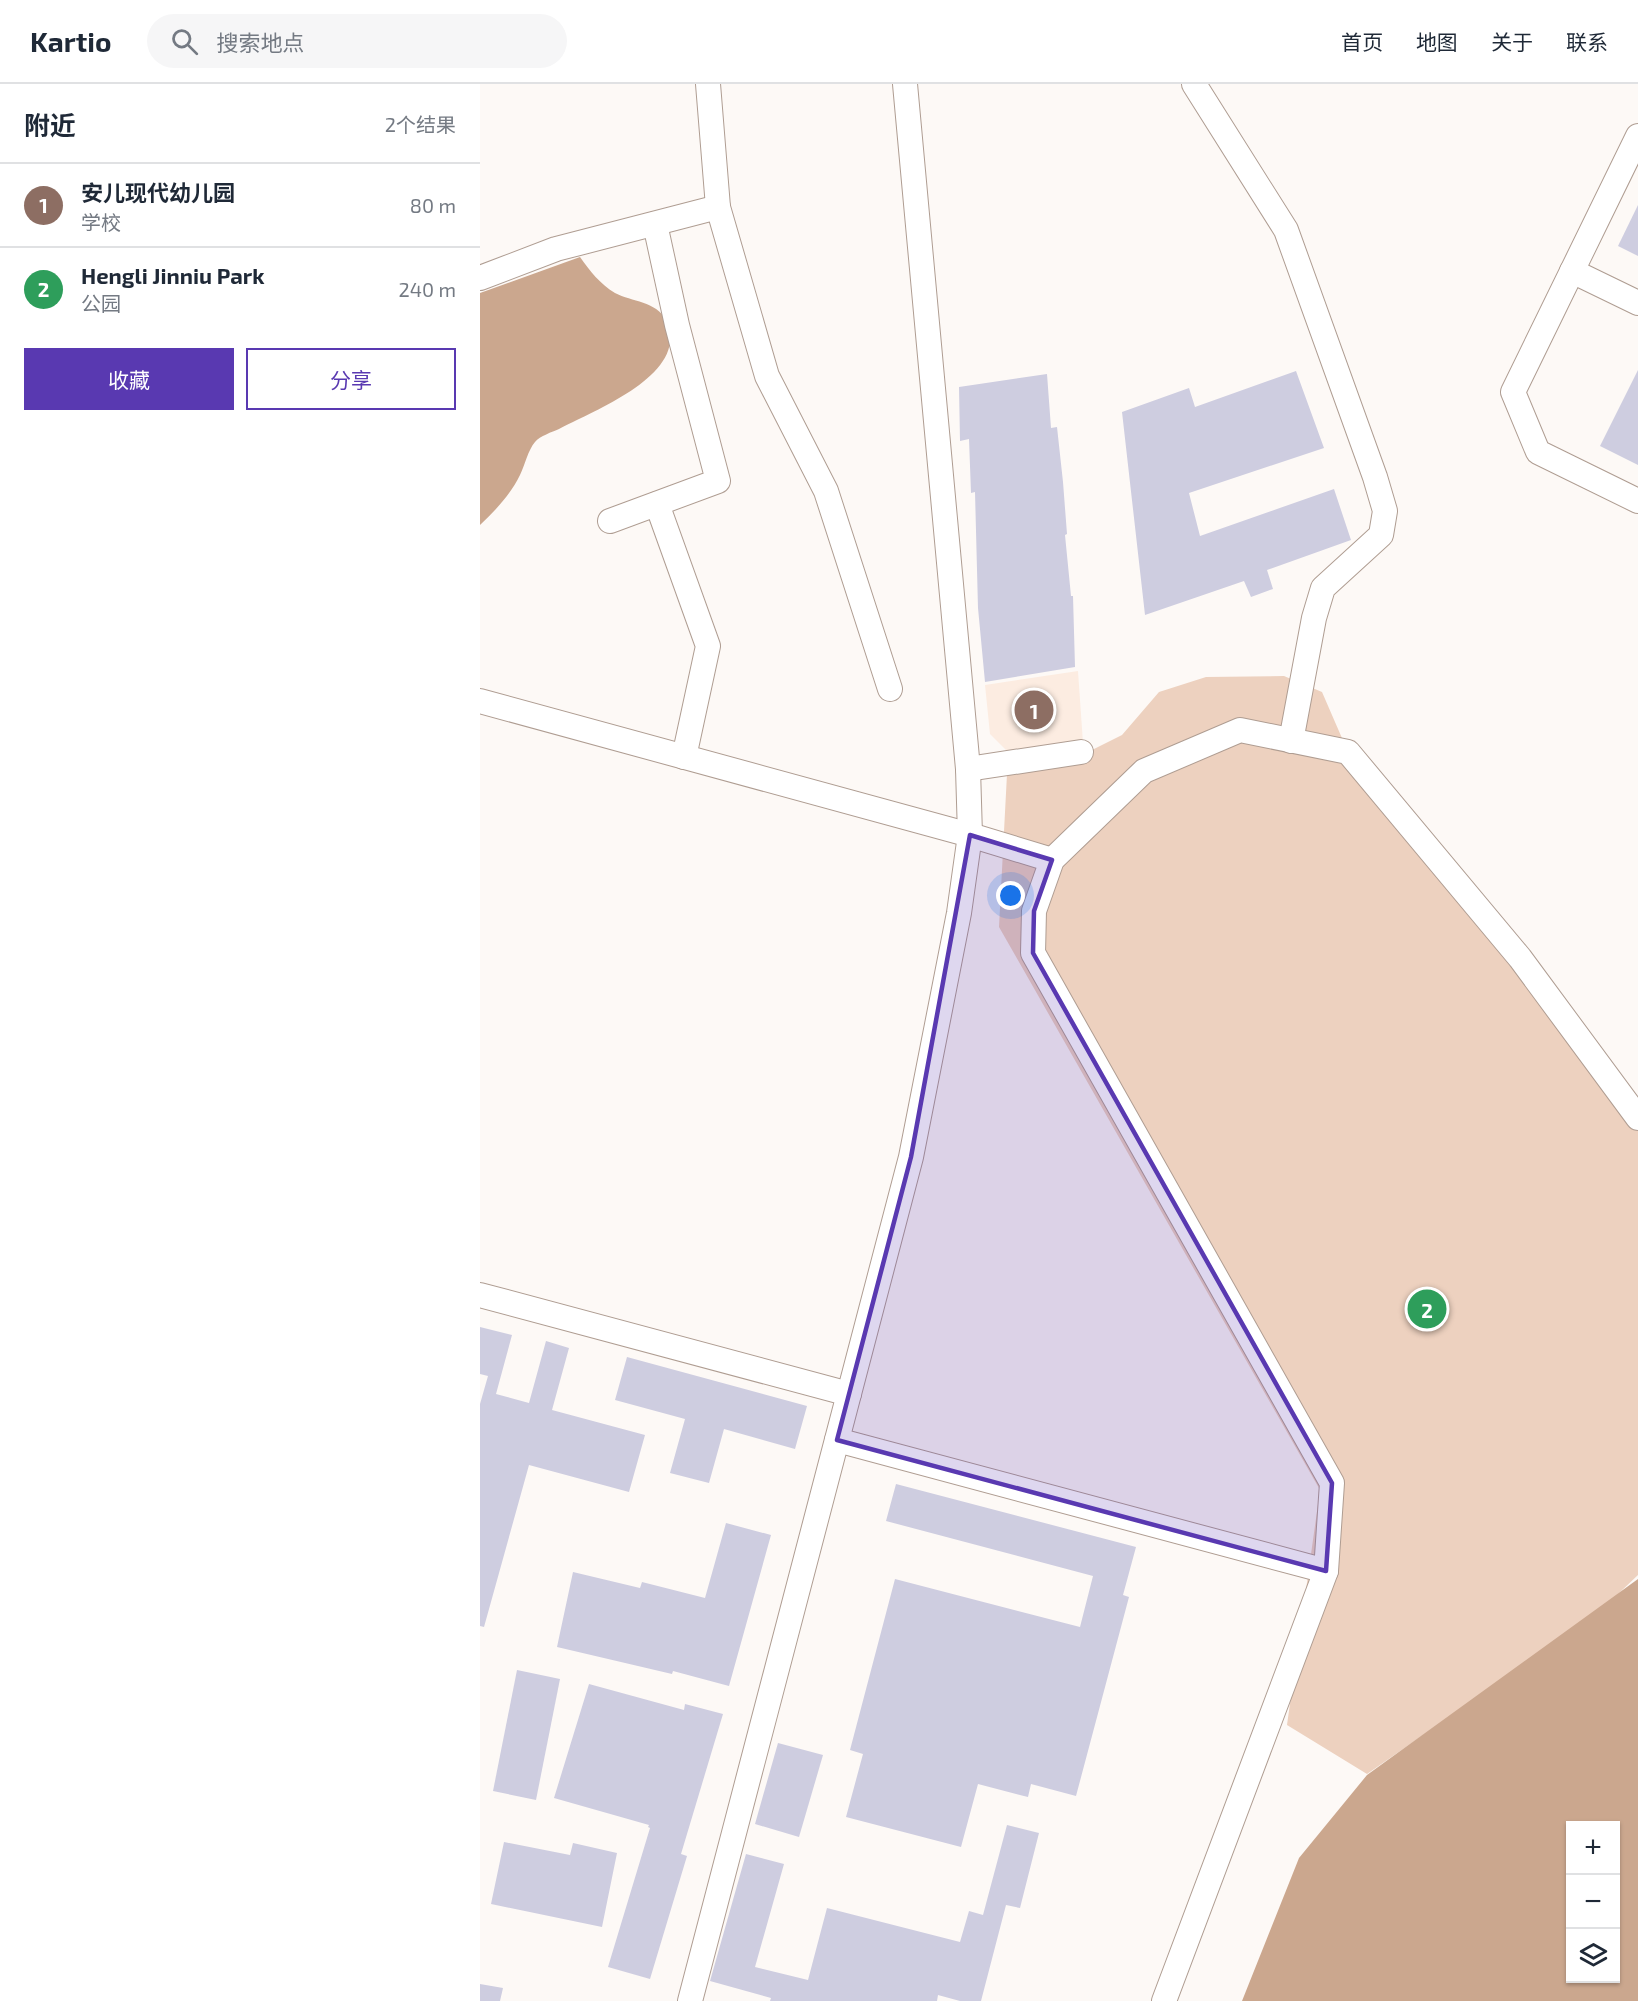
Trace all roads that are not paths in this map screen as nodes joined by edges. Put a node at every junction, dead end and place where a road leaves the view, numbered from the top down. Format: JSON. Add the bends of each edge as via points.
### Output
{"nodes":[{"id":1,"x":708,"y":84,"type":"edge"},
{"id":2,"x":905,"y":84,"type":"edge"},
{"id":3,"x":1194,"y":84,"type":"edge"},
{"id":4,"x":1638,"y":135,"type":"edge"},
{"id":5,"x":718,"y":207,"type":"junction"},
{"id":6,"x":655,"y":224,"type":"junction"},
{"id":7,"x":1572,"y":271,"type":"junction"},
{"id":8,"x":480,"y":278,"type":"edge"},
{"id":9,"x":1638,"y":303,"type":"edge"},
{"id":10,"x":1638,"y":501,"type":"edge"},
{"id":11,"x":657,"y":504,"type":"junction"},
{"id":12,"x":610,"y":521,"type":"dead end"},
{"id":13,"x":890,"y":689,"type":"dead end"},
{"id":14,"x":480,"y":701,"type":"edge"},
{"id":15,"x":1291,"y":741,"type":"junction"},
{"id":16,"x":1081,"y":752,"type":"dead end"},
{"id":17,"x":684,"y":757,"type":"junction"},
{"id":18,"x":968,"y":769,"type":"junction"},
{"id":19,"x":970,"y":835,"type":"junction"},
{"id":20,"x":1052,"y":860,"type":"junction"},
{"id":21,"x":1638,"y":1118,"type":"edge"},
{"id":22,"x":480,"y":1295,"type":"edge"},
{"id":23,"x":849,"y":1394,"type":"junction"},
{"id":24,"x":837,"y":1440,"type":"junction"},
{"id":25,"x":1326,"y":1571,"type":"junction"},
{"id":26,"x":690,"y":2001,"type":"edge"},
{"id":27,"x":1164,"y":2001,"type":"edge"}],
"edges":[{"from":1,"to":5,"type":"street"},
{"from":2,"to":18,"type":"street"},
{"from":3,"to":15,"type":"street","via":[[1286,230],[1385,511],[1381,535],[1323,588]]},
{"from":4,"to":7,"type":"street"},
{"from":5,"to":6,"type":"street"},
{"from":5,"to":13,"type":"street","via":[[767,376],[826,491]]},
{"from":6,"to":8,"type":"street","via":[[556,249]]},
{"from":6,"to":11,"type":"street","via":[[718,481]]},
{"from":7,"to":9,"type":"street"},
{"from":7,"to":10,"type":"street","via":[[1513,392],[1538,452]]},
{"from":11,"to":12,"type":"street"},
{"from":11,"to":17,"type":"street","via":[[708,646]]},
{"from":14,"to":17,"type":"street"},
{"from":15,"to":20,"type":"street","via":[[1240,730],[1144,771]]},
{"from":15,"to":21,"type":"street","via":[[1348,752],[1520,958]]},
{"from":16,"to":18,"type":"street"},
{"from":17,"to":19,"type":"street"},
{"from":18,"to":19,"type":"street"},
{"from":19,"to":20,"type":"street"},
{"from":19,"to":23,"type":"street","via":[[959,914],[911,1157]]},
{"from":20,"to":25,"type":"street","via":[[1034,911],[1033,952],[1332,1483]]},
{"from":22,"to":23,"type":"street"},
{"from":23,"to":24,"type":"street"},
{"from":24,"to":25,"type":"street"},
{"from":24,"to":26,"type":"street"},
{"from":25,"to":27,"type":"street"}]}
